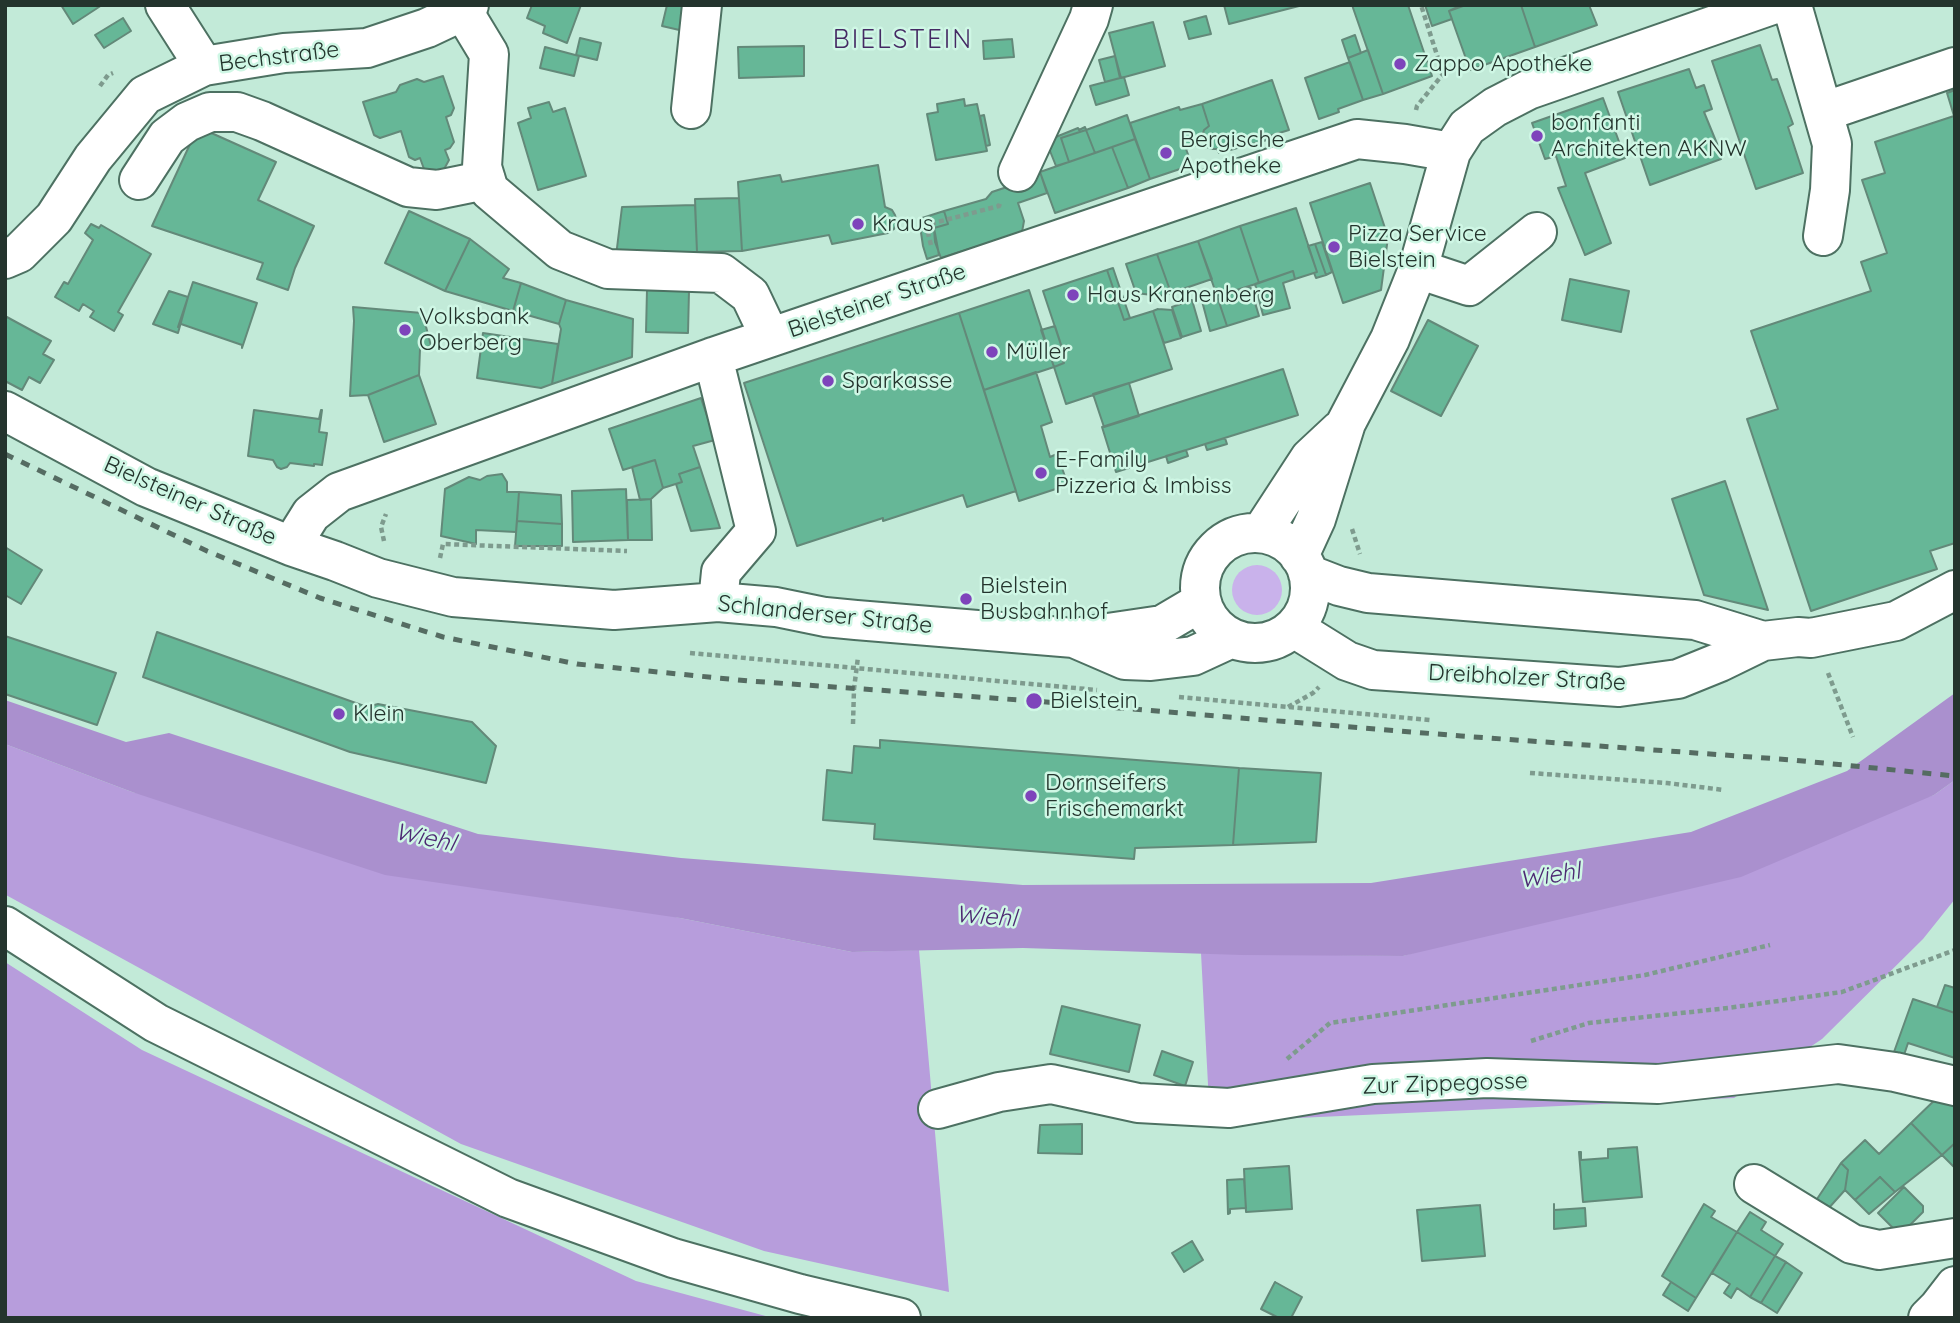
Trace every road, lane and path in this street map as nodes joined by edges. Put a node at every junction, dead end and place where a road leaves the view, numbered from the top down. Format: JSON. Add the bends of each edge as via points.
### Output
{"nodes":[{"id":1,"x":165,"y":5,"type":"edge"},
{"id":2,"x":702,"y":5,"type":"edge"},
{"id":3,"x":1093,"y":5,"type":"edge"},
{"id":4,"x":1421,"y":5,"type":"edge"},
{"id":5,"x":1772,"y":5,"type":"edge"},
{"id":6,"x":1792,"y":5,"type":"edge"},
{"id":7,"x":466,"y":8,"type":"edge"},
{"id":8,"x":204,"y":66,"type":"junction"},
{"id":9,"x":1955,"y":66,"type":"edge"},
{"id":10,"x":691,"y":109,"type":"dead end"},
{"id":11,"x":1823,"y":112,"type":"junction"},
{"id":12,"x":1405,"y":144,"type":"junction"},
{"id":13,"x":1451,"y":152,"type":"junction"},
{"id":14,"x":1018,"y":172,"type":"joint"},
{"id":15,"x":139,"y":180,"type":"dead end"},
{"id":16,"x":486,"y":180,"type":"junction"},
{"id":17,"x":953,"y":218,"type":"dead end"},
{"id":18,"x":1537,"y":232,"type":"dead end"},
{"id":19,"x":1823,"y":236,"type":"dead end"},
{"id":20,"x":5,"y":259,"type":"edge"},
{"id":21,"x":1418,"y":269,"type":"junction"},
{"id":22,"x":770,"y":337,"type":"junction"},
{"id":23,"x":713,"y":357,"type":"junction"},
{"id":24,"x":5,"y":411,"type":"edge"},
{"id":25,"x":1346,"y":424,"type":"junction"},
{"id":26,"x":383,"y":476,"type":"junction"},
{"id":27,"x":1261,"y":533,"type":"junction"},
{"id":28,"x":291,"y":546,"type":"junction"},
{"id":29,"x":392,"y":548,"type":"dead end"},
{"id":30,"x":627,"y":551,"type":"dead end"},
{"id":31,"x":431,"y":561,"type":"dead end"},
{"id":32,"x":1304,"y":565,"type":"junction"},
{"id":33,"x":1955,"y":590,"type":"edge"},
{"id":34,"x":718,"y":602,"type":"junction"},
{"id":35,"x":1201,"y":602,"type":"junction"},
{"id":36,"x":1294,"y":628,"type":"junction"},
{"id":37,"x":1074,"y":638,"type":"junction"},
{"id":38,"x":1232,"y":638,"type":"junction"},
{"id":39,"x":1811,"y":638,"type":"junction"},
{"id":40,"x":1763,"y":641,"type":"junction"},
{"id":41,"x":690,"y":653,"type":"dead end"},
{"id":42,"x":858,"y":657,"type":"dead end"},
{"id":43,"x":856,"y":668,"type":"junction"},
{"id":44,"x":1106,"y":691,"type":"dead end"},
{"id":45,"x":1173,"y":697,"type":"dead end"},
{"id":46,"x":1430,"y":720,"type":"dead end"},
{"id":47,"x":853,"y":724,"type":"dead end"},
{"id":48,"x":1853,"y":737,"type":"dead end"},
{"id":49,"x":1530,"y":773,"type":"dead end"},
{"id":50,"x":1724,"y":790,"type":"dead end"},
{"id":51,"x":5,"y":926,"type":"edge"},
{"id":52,"x":1770,"y":945,"type":"dead end"},
{"id":53,"x":1955,"y":950,"type":"edge"},
{"id":54,"x":1527,"y":1042,"type":"dead end"},
{"id":55,"x":1279,"y":1065,"type":"dead end"},
{"id":56,"x":1955,"y":1086,"type":"edge"},
{"id":57,"x":938,"y":1109,"type":"dead end"},
{"id":58,"x":1754,"y":1184,"type":"dead end"},
{"id":59,"x":1955,"y":1238,"type":"edge"},
{"id":60,"x":901,"y":1318,"type":"edge"}],
"edges":[{"from":1,"to":8,"type":"street"},
{"from":2,"to":10,"type":"street"},
{"from":3,"to":14,"type":"street"},
{"from":4,"to":12,"type":"path","via":[[1443,74],[1417,106]]},
{"from":5,"to":13,"type":"street","via":[[1528,90],[1467,127]]},
{"from":6,"to":11,"type":"street"},
{"from":7,"to":8,"type":"street","name":"Bechstraße","via":[[427,28],[367,48],[284,53]]},
{"from":7,"to":16,"type":"street","name":"Bechstraße","via":[[489,54],[482,167]]},
{"from":8,"to":20,"type":"street","name":"Bechstraße","via":[[145,95],[93,158],[54,218],[19,253]]},
{"from":9,"to":11,"type":"street"},
{"from":11,"to":19,"type":"street","via":[[1832,144]]},
{"from":12,"to":13,"type":"street","name":"Bielsteiner Straße"},
{"from":12,"to":22,"type":"street","name":"Bielsteiner Straße","via":[[1357,139]]},
{"from":13,"to":21,"type":"street"},
{"from":14,"to":17,"type":"path","via":[[999,206]]},
{"from":15,"to":16,"type":"street","via":[[167,137],[187,122],[210,112],[237,112],[408,187],[438,190]]},
{"from":16,"to":22,"type":"street","via":[[489,190],[559,250],[608,269],[721,273],[750,295]]},
{"from":18,"to":21,"type":"street","via":[[1469,286]]},
{"from":21,"to":25,"type":"street","via":[[1390,339]]},
{"from":22,"to":23,"type":"street","name":"Bielsteiner Straße"},
{"from":23,"to":26,"type":"street","name":"Bielsteiner Straße"},
{"from":23,"to":34,"type":"street","via":[[756,531],[721,572]]},
{"from":24,"to":28,"type":"street","name":"Bielsteiner Straße","via":[[146,487]]},
{"from":25,"to":27,"type":"street","via":[[1310,458]]},
{"from":25,"to":32,"type":"street"},
{"from":26,"to":28,"type":"street","name":"Bielsteiner Straße","via":[[340,492],[311,514]]},
{"from":26,"to":29,"type":"path","via":[[390,501],[381,527],[383,540]]},
{"from":27,"to":32,"type":"street","via":[[1283,540]]},
{"from":27,"to":35,"type":"street","via":[[1241,534],[1216,548],[1201,573]]},
{"from":28,"to":34,"type":"street","name":"Schlanderser Straße","via":[[378,578],[453,597],[614,610]]},
{"from":30,"to":31,"type":"path","via":[[443,544],[441,558]]},
{"from":32,"to":36,"type":"street","via":[[1308,603]]},
{"from":32,"to":40,"type":"street","name":"Dreibholzer Straße","via":[[1339,586],[1368,593],[1695,620]]},
{"from":33,"to":39,"type":"street","name":"Dreibholzer Straße","via":[[1896,621]]},
{"from":34,"to":37,"type":"street","name":"Schlanderser Straße","via":[[825,617]]},
{"from":35,"to":37,"type":"street","name":"Schlanderser Straße","via":[[1162,625]]},
{"from":35,"to":38,"type":"street","via":[[1215,627]]},
{"from":36,"to":38,"type":"street","via":[[1268,642]]},
{"from":36,"to":40,"type":"street","name":"Dreibholzer Straße","via":[[1373,670],[1619,687],[1678,679]]},
{"from":37,"to":38,"type":"street","name":"Schlanderser Straße","via":[[1125,660],[1151,661],[1193,656]]},
{"from":39,"to":40,"type":"street","name":"Dreibholzer Straße"},
{"from":39,"to":48,"type":"path"},
{"from":41,"to":43,"type":"path"},
{"from":42,"to":43,"type":"path"},
{"from":43,"to":44,"type":"path"},
{"from":43,"to":47,"type":"path"},
{"from":45,"to":46,"type":"path"},
{"from":49,"to":50,"type":"path"},
{"from":51,"to":60,"type":"street","via":[[156,1023],[508,1198],[673,1258]]},
{"from":52,"to":55,"type":"path","via":[[1645,975],[1330,1023]]},
{"from":53,"to":54,"type":"path","via":[[1842,992],[1589,1023]]},
{"from":56,"to":57,"type":"street","name":"Zur Zippegosse","via":[[1838,1064],[1658,1084],[1487,1078],[1373,1084],[1229,1108],[1138,1104],[1051,1084]]},
{"from":58,"to":59,"type":"street","via":[[1852,1244],[1879,1250]]}]}
